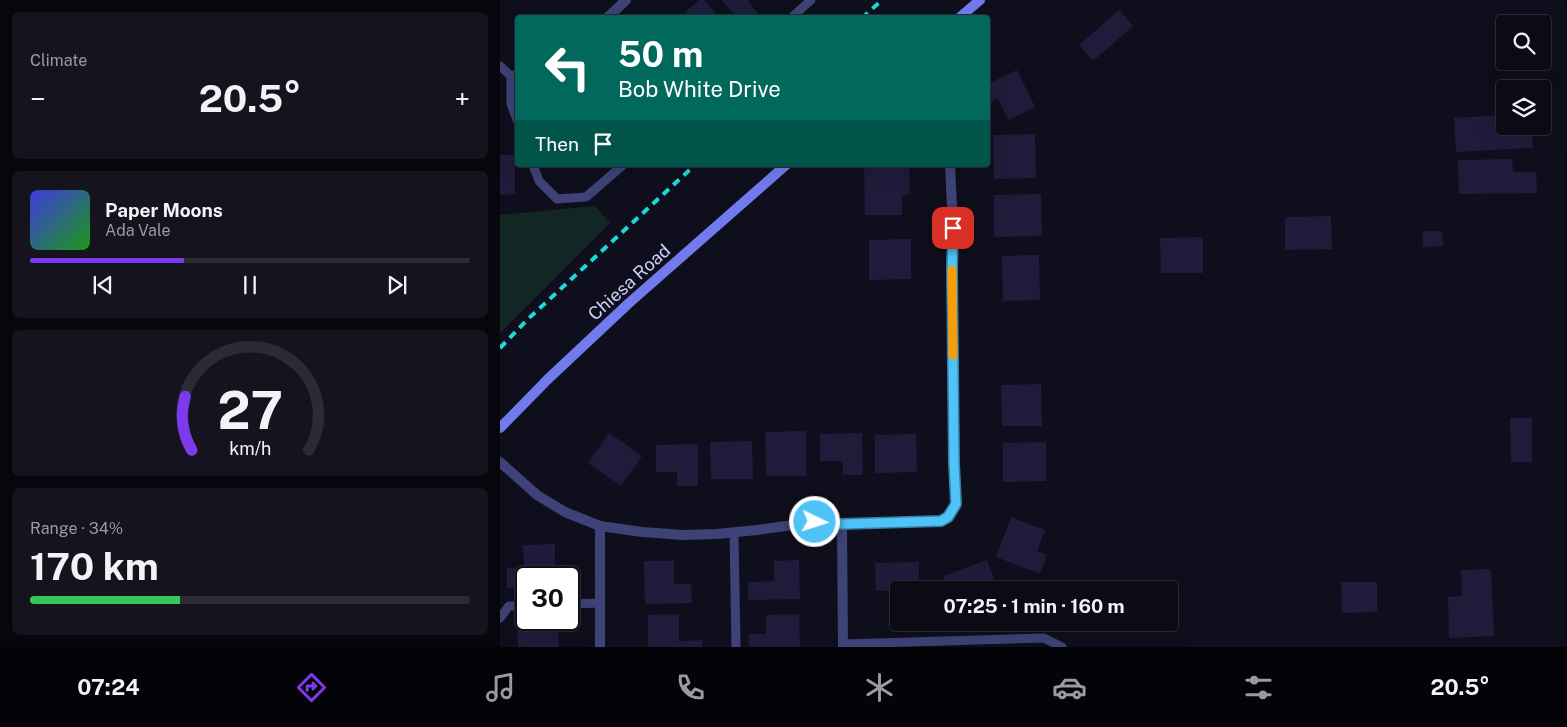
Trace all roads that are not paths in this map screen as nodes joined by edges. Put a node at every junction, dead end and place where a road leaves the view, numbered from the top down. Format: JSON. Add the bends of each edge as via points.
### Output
{"nodes":[{"id":1,"x":626,"y":0,"type":"edge"},
{"id":2,"x":811,"y":0,"type":"edge"},
{"id":3,"x":980,"y":0,"type":"edge"},
{"id":4,"x":610,"y":15,"type":"edge"},
{"id":5,"x":794,"y":15,"type":"edge"},
{"id":6,"x":962,"y":15,"type":"edge"},
{"id":7,"x":500,"y":66,"type":"edge"},
{"id":8,"x":514,"y":76,"type":"edge"},
{"id":9,"x":515,"y":114,"type":"edge"},
{"id":10,"x":534,"y":167,"type":"edge"},
{"id":11,"x":621,"y":167,"type":"edge"},
{"id":12,"x":784,"y":167,"type":"edge"},
{"id":13,"x":950,"y":167,"type":"edge"},
{"id":14,"x":500,"y":428,"type":"edge"},
{"id":15,"x":500,"y":462,"type":"edge"},
{"id":16,"x":842,"y":524,"type":"junction"},
{"id":17,"x":600,"y":526,"type":"junction"},
{"id":18,"x":734,"y":532,"type":"junction"},
{"id":19,"x":600,"y":603,"type":"junction"},
{"id":20,"x":580,"y":604,"type":"edge"},
{"id":21,"x":515,"y":606,"type":"edge"},
{"id":22,"x":500,"y":618,"type":"edge"},
{"id":23,"x":843,"y":646,"type":"edge"},
{"id":24,"x":600,"y":647,"type":"edge"},
{"id":25,"x":736,"y":647,"type":"edge"},
{"id":26,"x":1062,"y":647,"type":"edge"}],
"edges":[{"from":1,"to":4,"type":"street"},
{"from":2,"to":5,"type":"lane"},
{"from":3,"to":6,"type":"main road"},
{"from":7,"to":8,"type":"lane"},
{"from":8,"to":9,"type":"lane","via":[[511,104]]},
{"from":10,"to":11,"type":"lane","via":[[539,181],[557,199],[586,197]]},
{"from":12,"to":14,"type":"main road","name":"Chiesa Road","via":[[628,303]]},
{"from":13,"to":16,"type":"street","via":[[956,504],[948,517],[941,521]]},
{"from":15,"to":17,"type":"street","via":[[537,495],[565,512]]},
{"from":16,"to":18,"type":"street","via":[[815,522]]},
{"from":16,"to":23,"type":"street"},
{"from":17,"to":18,"type":"street","via":[[684,535]]},
{"from":17,"to":19,"type":"street"},
{"from":18,"to":25,"type":"lane"},
{"from":19,"to":20,"type":"lane"},
{"from":19,"to":24,"type":"street"},
{"from":21,"to":22,"type":"lane","via":[[509,606]]},
{"from":23,"to":26,"type":"lane","via":[[1044,638]]}]}
